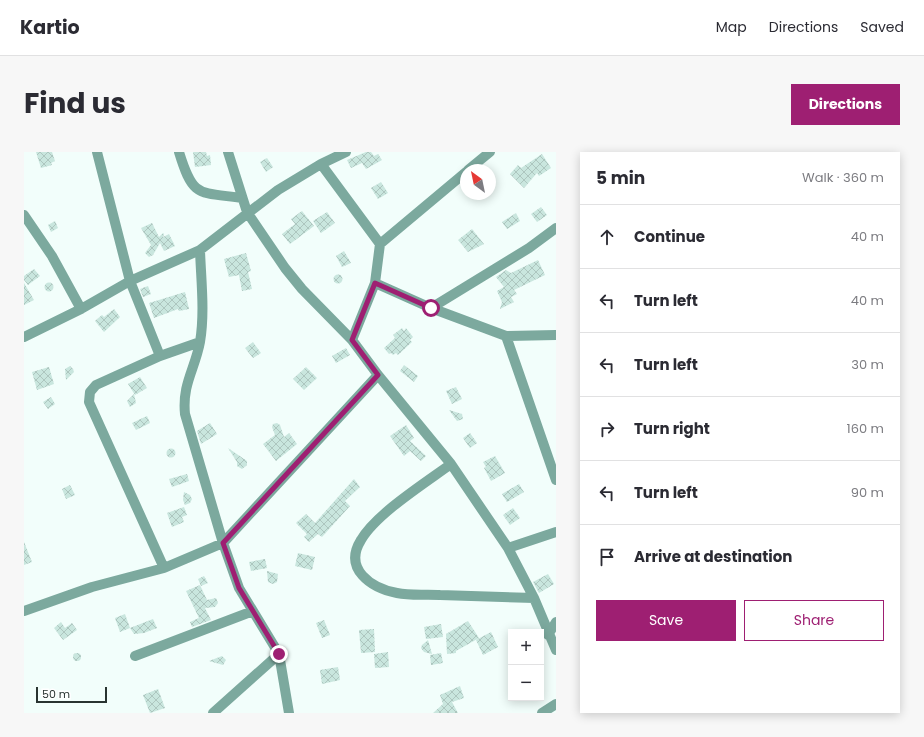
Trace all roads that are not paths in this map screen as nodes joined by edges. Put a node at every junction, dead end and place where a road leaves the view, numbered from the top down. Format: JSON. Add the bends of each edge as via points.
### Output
{"nodes":[{"id":1,"x":97,"y":152,"type":"edge"},
{"id":2,"x":179,"y":152,"type":"edge"},
{"id":3,"x":228,"y":152,"type":"edge"},
{"id":4,"x":346,"y":152,"type":"edge"},
{"id":5,"x":490,"y":152,"type":"edge"},
{"id":6,"x":321,"y":164,"type":"junction"},
{"id":7,"x":475,"y":164,"type":"edge"},
{"id":8,"x":460,"y":177,"type":"edge"},
{"id":9,"x":242,"y":198,"type":"junction"},
{"id":10,"x":247,"y":212,"type":"junction"},
{"id":11,"x":24,"y":215,"type":"edge"},
{"id":12,"x":556,"y":228,"type":"edge"},
{"id":13,"x":380,"y":244,"type":"junction"},
{"id":14,"x":200,"y":250,"type":"junction"},
{"id":15,"x":130,"y":281,"type":"junction"},
{"id":16,"x":375,"y":283,"type":"junction"},
{"id":17,"x":81,"y":308,"type":"junction"},
{"id":18,"x":431,"y":308,"type":"junction"},
{"id":19,"x":556,"y":335,"type":"edge"},
{"id":20,"x":506,"y":336,"type":"junction"},
{"id":21,"x":24,"y":337,"type":"edge"},
{"id":22,"x":352,"y":340,"type":"junction"},
{"id":23,"x":200,"y":342,"type":"junction"},
{"id":24,"x":160,"y":356,"type":"junction"},
{"id":25,"x":378,"y":375,"type":"junction"},
{"id":26,"x":451,"y":464,"type":"junction"},
{"id":27,"x":556,"y":480,"type":"edge"},
{"id":28,"x":556,"y":532,"type":"edge"},
{"id":29,"x":223,"y":543,"type":"junction"},
{"id":30,"x":508,"y":548,"type":"junction"},
{"id":31,"x":164,"y":568,"type":"junction"},
{"id":32,"x":534,"y":598,"type":"junction"},
{"id":33,"x":254,"y":610,"type":"junction"},
{"id":34,"x":24,"y":611,"type":"edge"},
{"id":35,"x":556,"y":622,"type":"edge"},
{"id":36,"x":548,"y":635,"type":"junction"},
{"id":37,"x":556,"y":650,"type":"edge"},
{"id":38,"x":279,"y":654,"type":"junction"},
{"id":39,"x":135,"y":656,"type":"dead end"},
{"id":40,"x":556,"y":704,"type":"edge"},
{"id":41,"x":213,"y":713,"type":"edge"},
{"id":42,"x":289,"y":713,"type":"edge"},
{"id":43,"x":542,"y":713,"type":"edge"}],
"edges":[{"from":1,"to":15,"type":"street"},
{"from":2,"to":9,"type":"street","via":[[185,173],[195,188],[202,192]]},
{"from":3,"to":9,"type":"street"},
{"from":4,"to":6,"type":"street"},
{"from":5,"to":7,"type":"street"},
{"from":6,"to":10,"type":"street"},
{"from":6,"to":13,"type":"street"},
{"from":8,"to":13,"type":"street"},
{"from":9,"to":10,"type":"street"},
{"from":10,"to":14,"type":"street"},
{"from":10,"to":22,"type":"street","via":[[298,284]]},
{"from":11,"to":17,"type":"street","via":[[52,256]]},
{"from":12,"to":18,"type":"street","via":[[529,248]]},
{"from":13,"to":16,"type":"street"},
{"from":14,"to":15,"type":"street"},
{"from":14,"to":23,"type":"street"},
{"from":15,"to":17,"type":"street"},
{"from":15,"to":24,"type":"street"},
{"from":16,"to":18,"type":"street"},
{"from":16,"to":22,"type":"street"},
{"from":17,"to":21,"type":"street"},
{"from":18,"to":20,"type":"street"},
{"from":19,"to":20,"type":"street"},
{"from":20,"to":27,"type":"street"},
{"from":22,"to":25,"type":"street"},
{"from":23,"to":24,"type":"street"},
{"from":23,"to":29,"type":"street","via":[[186,388],[185,414]]},
{"from":24,"to":31,"type":"street","via":[[96,384],[90,392],[89,402]]},
{"from":25,"to":26,"type":"street"},
{"from":25,"to":29,"type":"street"},
{"from":26,"to":30,"type":"street"},
{"from":26,"to":32,"type":"street","via":[[374,522],[360,541],[355,555],[356,566],[362,576],[373,585],[398,593]]},
{"from":28,"to":30,"type":"street"},
{"from":29,"to":31,"type":"street"},
{"from":29,"to":33,"type":"street","via":[[239,588]]},
{"from":30,"to":32,"type":"street"},
{"from":31,"to":34,"type":"street","via":[[92,587]]},
{"from":32,"to":36,"type":"street"},
{"from":33,"to":38,"type":"street"},
{"from":33,"to":39,"type":"street"},
{"from":35,"to":36,"type":"street"},
{"from":36,"to":37,"type":"street"},
{"from":38,"to":41,"type":"street"},
{"from":38,"to":42,"type":"street"},
{"from":40,"to":43,"type":"street"}]}
